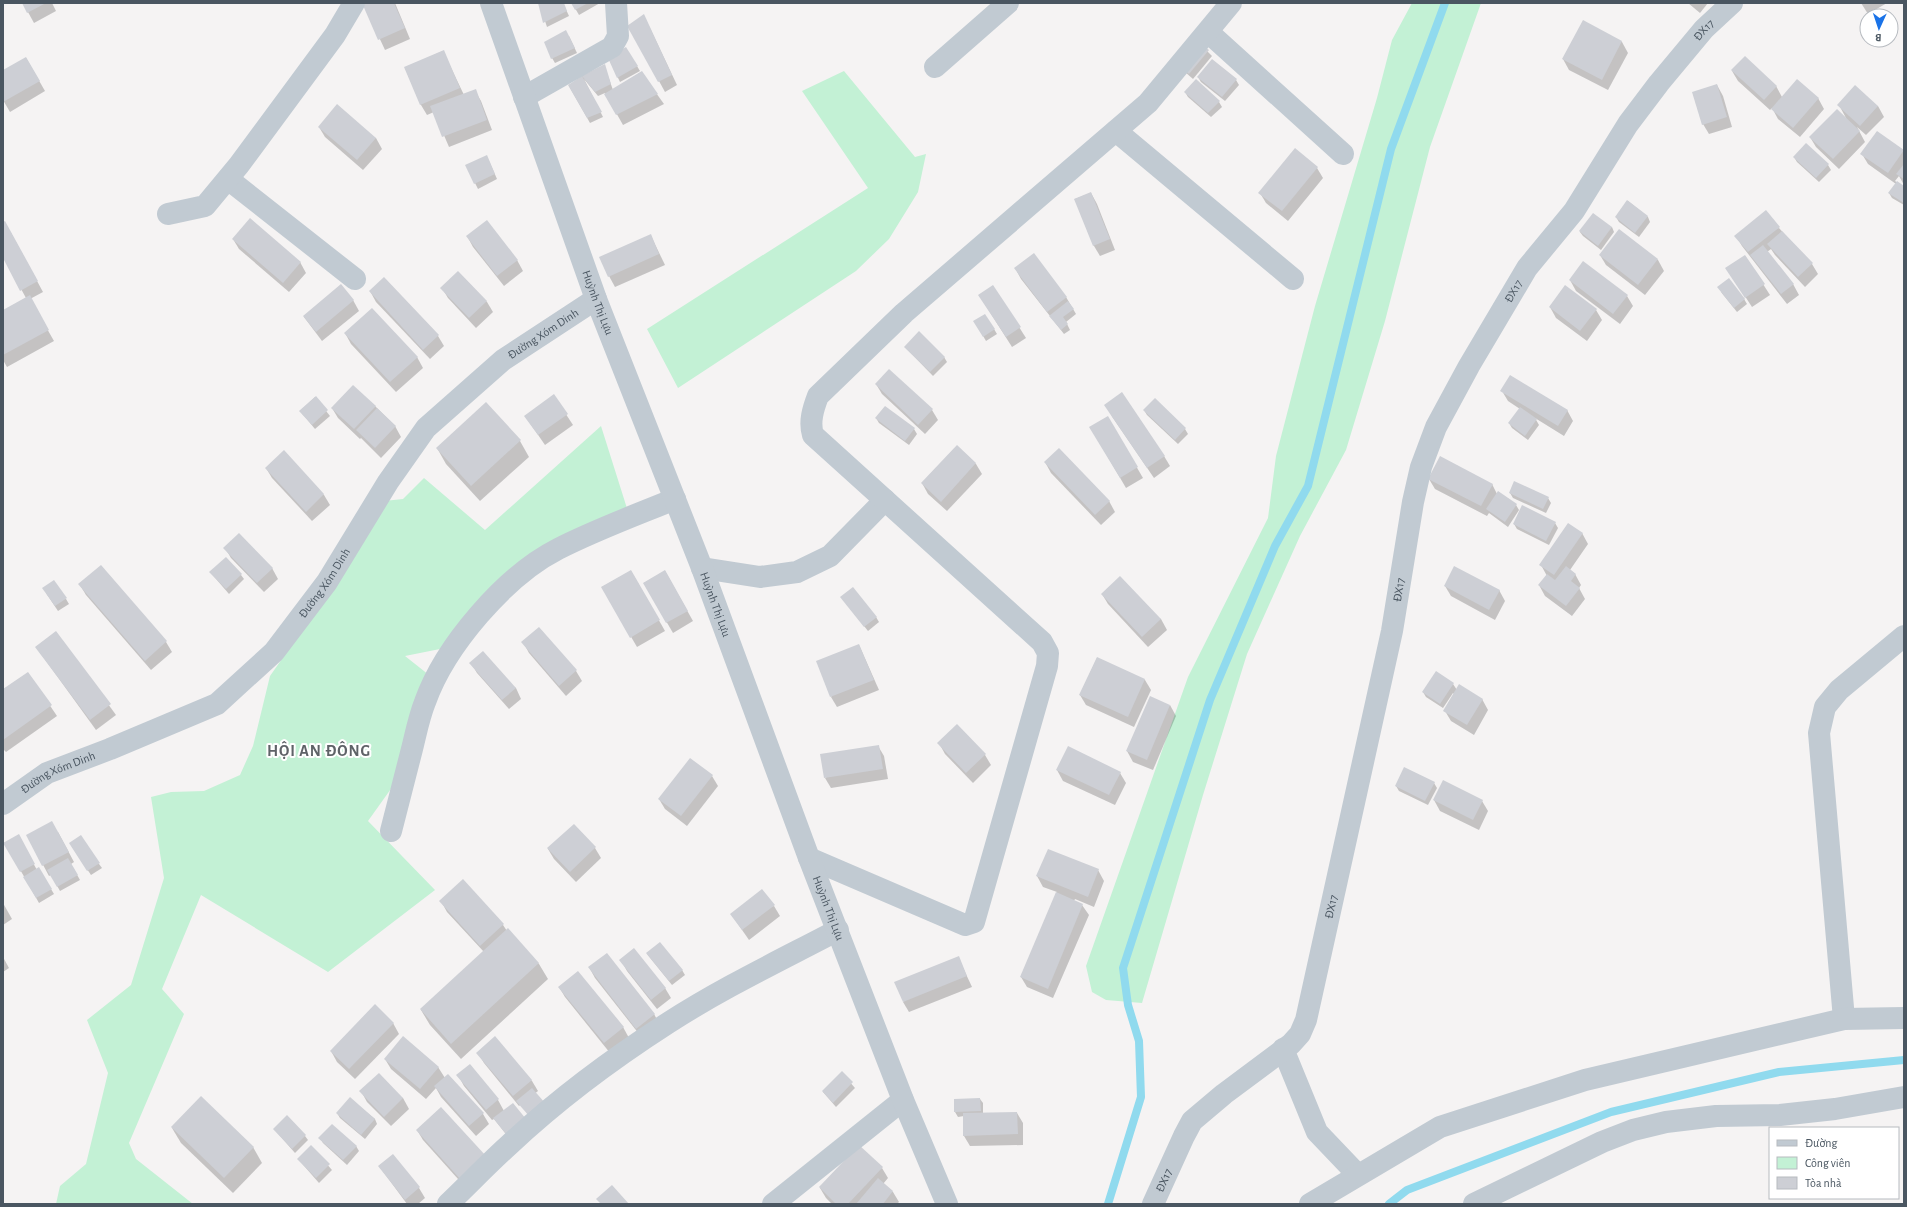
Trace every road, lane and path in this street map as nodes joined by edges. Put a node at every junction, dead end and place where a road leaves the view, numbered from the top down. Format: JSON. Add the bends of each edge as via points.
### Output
{"nodes":[{"id":1,"x":354,"y":3,"type":"edge"},
{"id":2,"x":491,"y":3,"type":"edge"},
{"id":3,"x":616,"y":3,"type":"edge"},
{"id":4,"x":1008,"y":3,"type":"edge"},
{"id":5,"x":1732,"y":3,"type":"edge"},
{"id":6,"x":1223,"y":6,"type":"edge"},
{"id":7,"x":1208,"y":32,"type":"junction"},
{"id":8,"x":935,"y":67,"type":"dead end"},
{"id":9,"x":524,"y":97,"type":"junction"},
{"id":10,"x":1116,"y":131,"type":"junction"},
{"id":11,"x":1343,"y":154,"type":"dead end"},
{"id":12,"x":228,"y":179,"type":"junction"},
{"id":13,"x":168,"y":214,"type":"dead end"},
{"id":14,"x":354,"y":279,"type":"dead end"},
{"id":15,"x":1293,"y":279,"type":"dead end"},
{"id":16,"x":596,"y":299,"type":"junction"},
{"id":17,"x":675,"y":499,"type":"junction"},
{"id":18,"x":885,"y":500,"type":"junction"},
{"id":19,"x":702,"y":568,"type":"junction"},
{"id":20,"x":1904,"y":636,"type":"edge"},
{"id":21,"x":3,"y":804,"type":"edge"},
{"id":22,"x":391,"y":831,"type":"dead end"},
{"id":23,"x":809,"y":858,"type":"junction"},
{"id":24,"x":838,"y":930,"type":"junction"},
{"id":25,"x":1904,"y":1018,"type":"edge"},
{"id":26,"x":1844,"y":1019,"type":"junction"},
{"id":27,"x":1283,"y":1049,"type":"junction"},
{"id":28,"x":1904,"y":1097,"type":"edge"},
{"id":29,"x":903,"y":1100,"type":"junction"},
{"id":30,"x":1358,"y":1175,"type":"junction"},
{"id":31,"x":448,"y":1204,"type":"edge"},
{"id":32,"x":773,"y":1204,"type":"edge"},
{"id":33,"x":947,"y":1204,"type":"edge"},
{"id":34,"x":1153,"y":1204,"type":"edge"},
{"id":35,"x":1310,"y":1204,"type":"edge"},
{"id":36,"x":1474,"y":1204,"type":"edge"}],
"edges":[{"from":1,"to":12,"type":"street","via":[[335,35]]},
{"from":2,"to":9,"type":"street","name":"Huỳnh Thị Lựu"},
{"from":3,"to":9,"type":"street","via":[[618,36],[612,47]]},
{"from":4,"to":8,"type":"street"},
{"from":5,"to":27,"type":"street","name":"ĐX17","via":[[1704,29],[1659,82],[1628,124],[1574,211],[1527,268],[1436,427],[1421,467],[1413,502],[1392,631],[1306,1020],[1300,1034],[1292,1044]]},
{"from":6,"to":7,"type":"street"},
{"from":7,"to":10,"type":"street","via":[[1148,103]]},
{"from":7,"to":11,"type":"street"},
{"from":9,"to":16,"type":"street","name":"Huỳnh Thị Lựu"},
{"from":10,"to":15,"type":"street"},
{"from":10,"to":18,"type":"street","via":[[904,313],[818,396],[812,413],[813,435]]},
{"from":12,"to":13,"type":"street","via":[[205,206]]},
{"from":12,"to":14,"type":"street"},
{"from":16,"to":17,"type":"street","name":"Huỳnh Thị Lựu"},
{"from":16,"to":21,"type":"street","name":"Đường Xóm Dinh","via":[[503,360],[426,428],[388,482],[327,582],[274,652],[217,704],[47,773]]},
{"from":17,"to":19,"type":"street","name":"Huỳnh Thị Lựu"},
{"from":17,"to":22,"type":"street","via":[[557,549],[532,564],[486,608],[448,655],[435,678],[419,720]]},
{"from":18,"to":19,"type":"street","via":[[830,556],[796,572],[760,577]]},
{"from":18,"to":23,"type":"street","via":[[1042,642],[1048,653],[1047,666],[974,922],[965,925]]},
{"from":19,"to":23,"type":"street","name":"Huỳnh Thị Lựu"},
{"from":20,"to":26,"type":"street","via":[[1839,690],[1825,707],[1819,733]]},
{"from":23,"to":24,"type":"street","name":"Huỳnh Thị Lựu"},
{"from":24,"to":29,"type":"street","name":"Huỳnh Thị Lựu"},
{"from":24,"to":31,"type":"street","via":[[714,996],[669,1022],[622,1054],[541,1116]]},
{"from":25,"to":26,"type":"street"},
{"from":26,"to":30,"type":"street","via":[[1585,1080],[1440,1127]]},
{"from":27,"to":30,"type":"street","via":[[1317,1132]]},
{"from":27,"to":34,"type":"street","name":"ĐX17","via":[[1192,1121]]},
{"from":28,"to":36,"type":"street","via":[[1780,1115],[1716,1116],[1666,1122],[1633,1130],[1602,1142]]},
{"from":29,"to":32,"type":"street"},
{"from":29,"to":33,"type":"street","name":"Huỳnh Thị Lựu"},
{"from":30,"to":35,"type":"street"}]}
